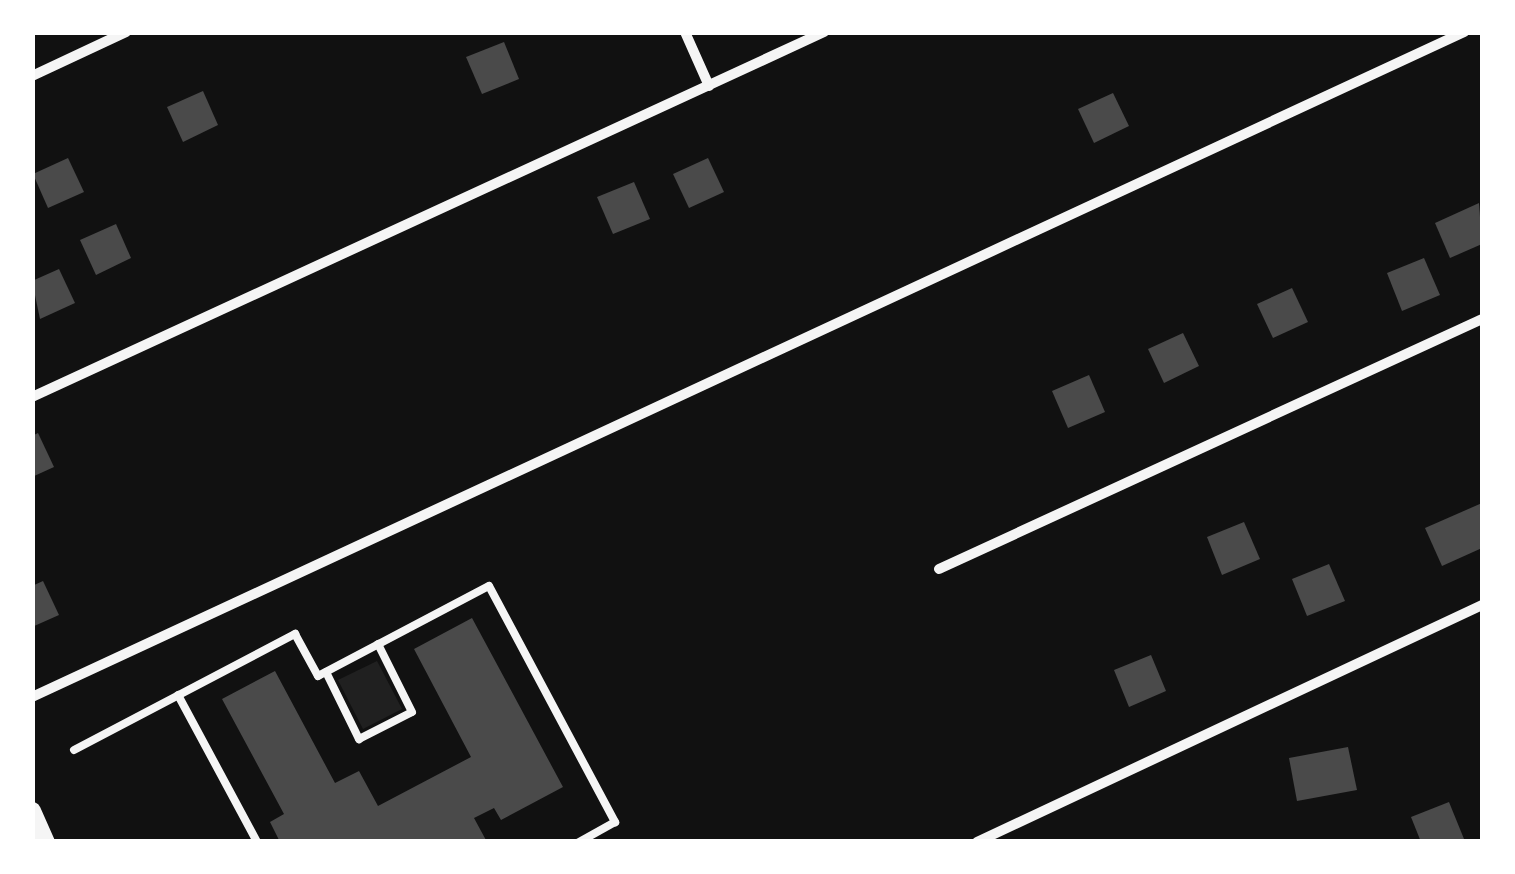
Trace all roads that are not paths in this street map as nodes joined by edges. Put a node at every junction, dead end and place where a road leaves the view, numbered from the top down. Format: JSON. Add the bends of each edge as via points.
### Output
{"nodes":[{"id":1,"x":126,"y":32,"type":"edge"},
{"id":2,"x":686,"y":32,"type":"edge"},
{"id":3,"x":824,"y":32,"type":"edge"},
{"id":4,"x":1464,"y":32,"type":"edge"},
{"id":5,"x":32,"y":76,"type":"edge"},
{"id":6,"x":709,"y":86,"type":"junction"},
{"id":7,"x":1482,"y":320,"type":"edge"},
{"id":8,"x":32,"y":397,"type":"edge"},
{"id":9,"x":939,"y":569,"type":"dead end"},
{"id":10,"x":1482,"y":605,"type":"edge"},
{"id":11,"x":378,"y":644,"type":"junction"},
{"id":12,"x":326,"y":672,"type":"junction"},
{"id":13,"x":178,"y":695,"type":"junction"},
{"id":14,"x":32,"y":697,"type":"edge"},
{"id":15,"x":74,"y":750,"type":"dead end"},
{"id":16,"x":32,"y":811,"type":"edge"},
{"id":17,"x":46,"y":842,"type":"edge"},
{"id":18,"x":256,"y":842,"type":"edge"},
{"id":19,"x":579,"y":842,"type":"edge"},
{"id":20,"x":977,"y":842,"type":"edge"}],
"edges":[{"from":1,"to":5,"type":"street"},
{"from":2,"to":6,"type":"street"},
{"from":3,"to":6,"type":"street"},
{"from":4,"to":14,"type":"street"},
{"from":6,"to":8,"type":"street"},
{"from":7,"to":9,"type":"street"},
{"from":10,"to":20,"type":"street"},
{"from":11,"to":12,"type":"lane"},
{"from":11,"to":12,"type":"lane","via":[[412,712],[360,739]]},
{"from":11,"to":19,"type":"lane","via":[[489,586],[615,822]]},
{"from":12,"to":13,"type":"lane","via":[[318,676],[295,634]]},
{"from":13,"to":15,"type":"lane"},
{"from":13,"to":18,"type":"lane"},
{"from":16,"to":17,"type":"street"}]}
